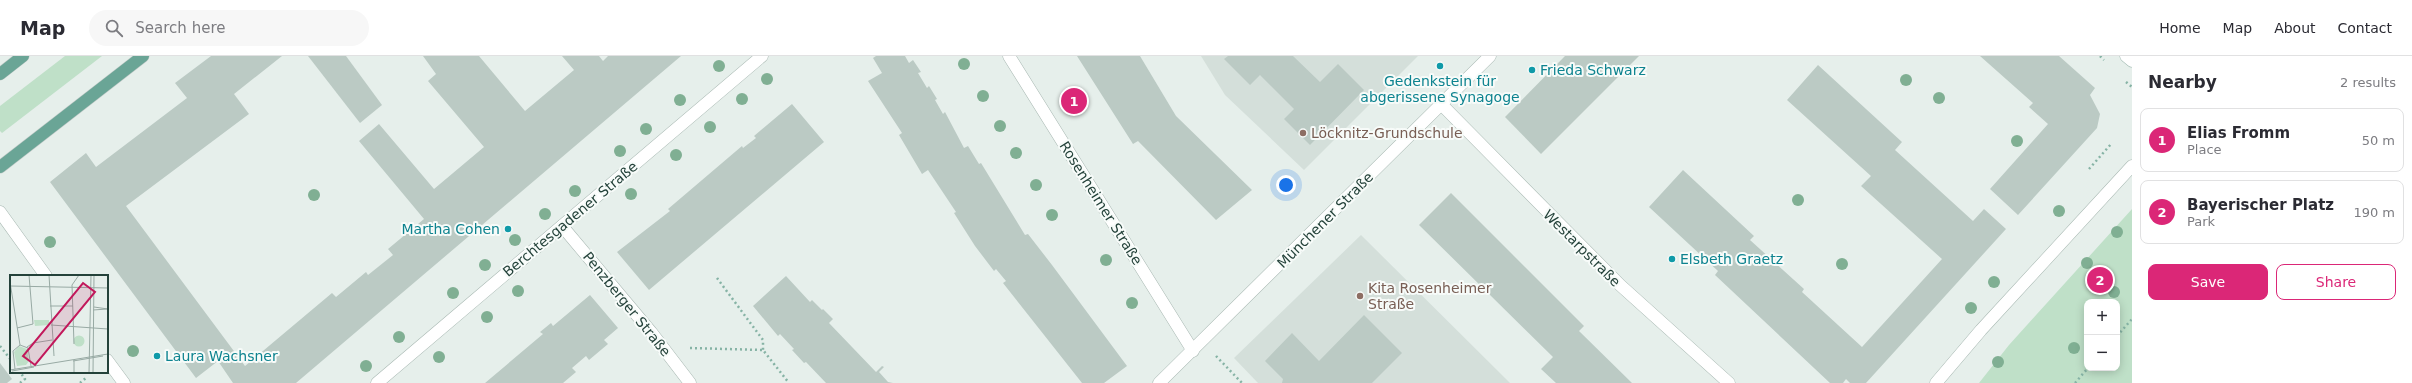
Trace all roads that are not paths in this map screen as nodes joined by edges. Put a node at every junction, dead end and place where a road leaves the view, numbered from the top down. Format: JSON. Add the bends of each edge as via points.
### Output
{"nodes":[{"id":1,"x":23,"y":56,"type":"edge"},
{"id":2,"x":143,"y":56,"type":"edge"},
{"id":3,"x":762,"y":56,"type":"edge"},
{"id":4,"x":1009,"y":56,"type":"edge"},
{"id":5,"x":1490,"y":56,"type":"edge"},
{"id":6,"x":2126,"y":56,"type":"edge"},
{"id":7,"x":2132,"y":61,"type":"edge"},
{"id":8,"x":0,"y":74,"type":"edge"},
{"id":9,"x":1442,"y":105,"type":"junction"},
{"id":10,"x":2132,"y":166,"type":"edge"},
{"id":11,"x":0,"y":167,"type":"edge"},
{"id":12,"x":0,"y":212,"type":"edge"},
{"id":13,"x":562,"y":226,"type":"junction"},
{"id":14,"x":45,"y":275,"type":"edge"},
{"id":15,"x":1193,"y":351,"type":"junction"},
{"id":16,"x":108,"y":361,"type":"edge"},
{"id":17,"x":124,"y":383,"type":"edge"},
{"id":18,"x":377,"y":383,"type":"edge"},
{"id":19,"x":690,"y":383,"type":"edge"},
{"id":20,"x":1159,"y":383,"type":"edge"},
{"id":21,"x":1729,"y":383,"type":"edge"},
{"id":22,"x":1936,"y":383,"type":"edge"}],
"edges":[{"from":1,"to":8,"type":"main road"},
{"from":2,"to":11,"type":"main road"},
{"from":3,"to":13,"type":"street","name":"Berchtesgadener Straße"},
{"from":4,"to":15,"type":"street","name":"Rosenheimer Straße"},
{"from":5,"to":9,"type":"street","name":"Münchener Straße"},
{"from":6,"to":7,"type":"street"},
{"from":9,"to":15,"type":"street","name":"Münchener Straße"},
{"from":9,"to":21,"type":"street","name":"Westarpstraße","via":[[1620,286]]},
{"from":10,"to":22,"type":"street","via":[[1981,330]]},
{"from":12,"to":14,"type":"street"},
{"from":13,"to":18,"type":"street","name":"Berchtesgadener Straße"},
{"from":13,"to":19,"type":"street","name":"Penzberger Straße"},
{"from":15,"to":20,"type":"street","name":"Münchener Straße"},
{"from":16,"to":17,"type":"street"}]}
